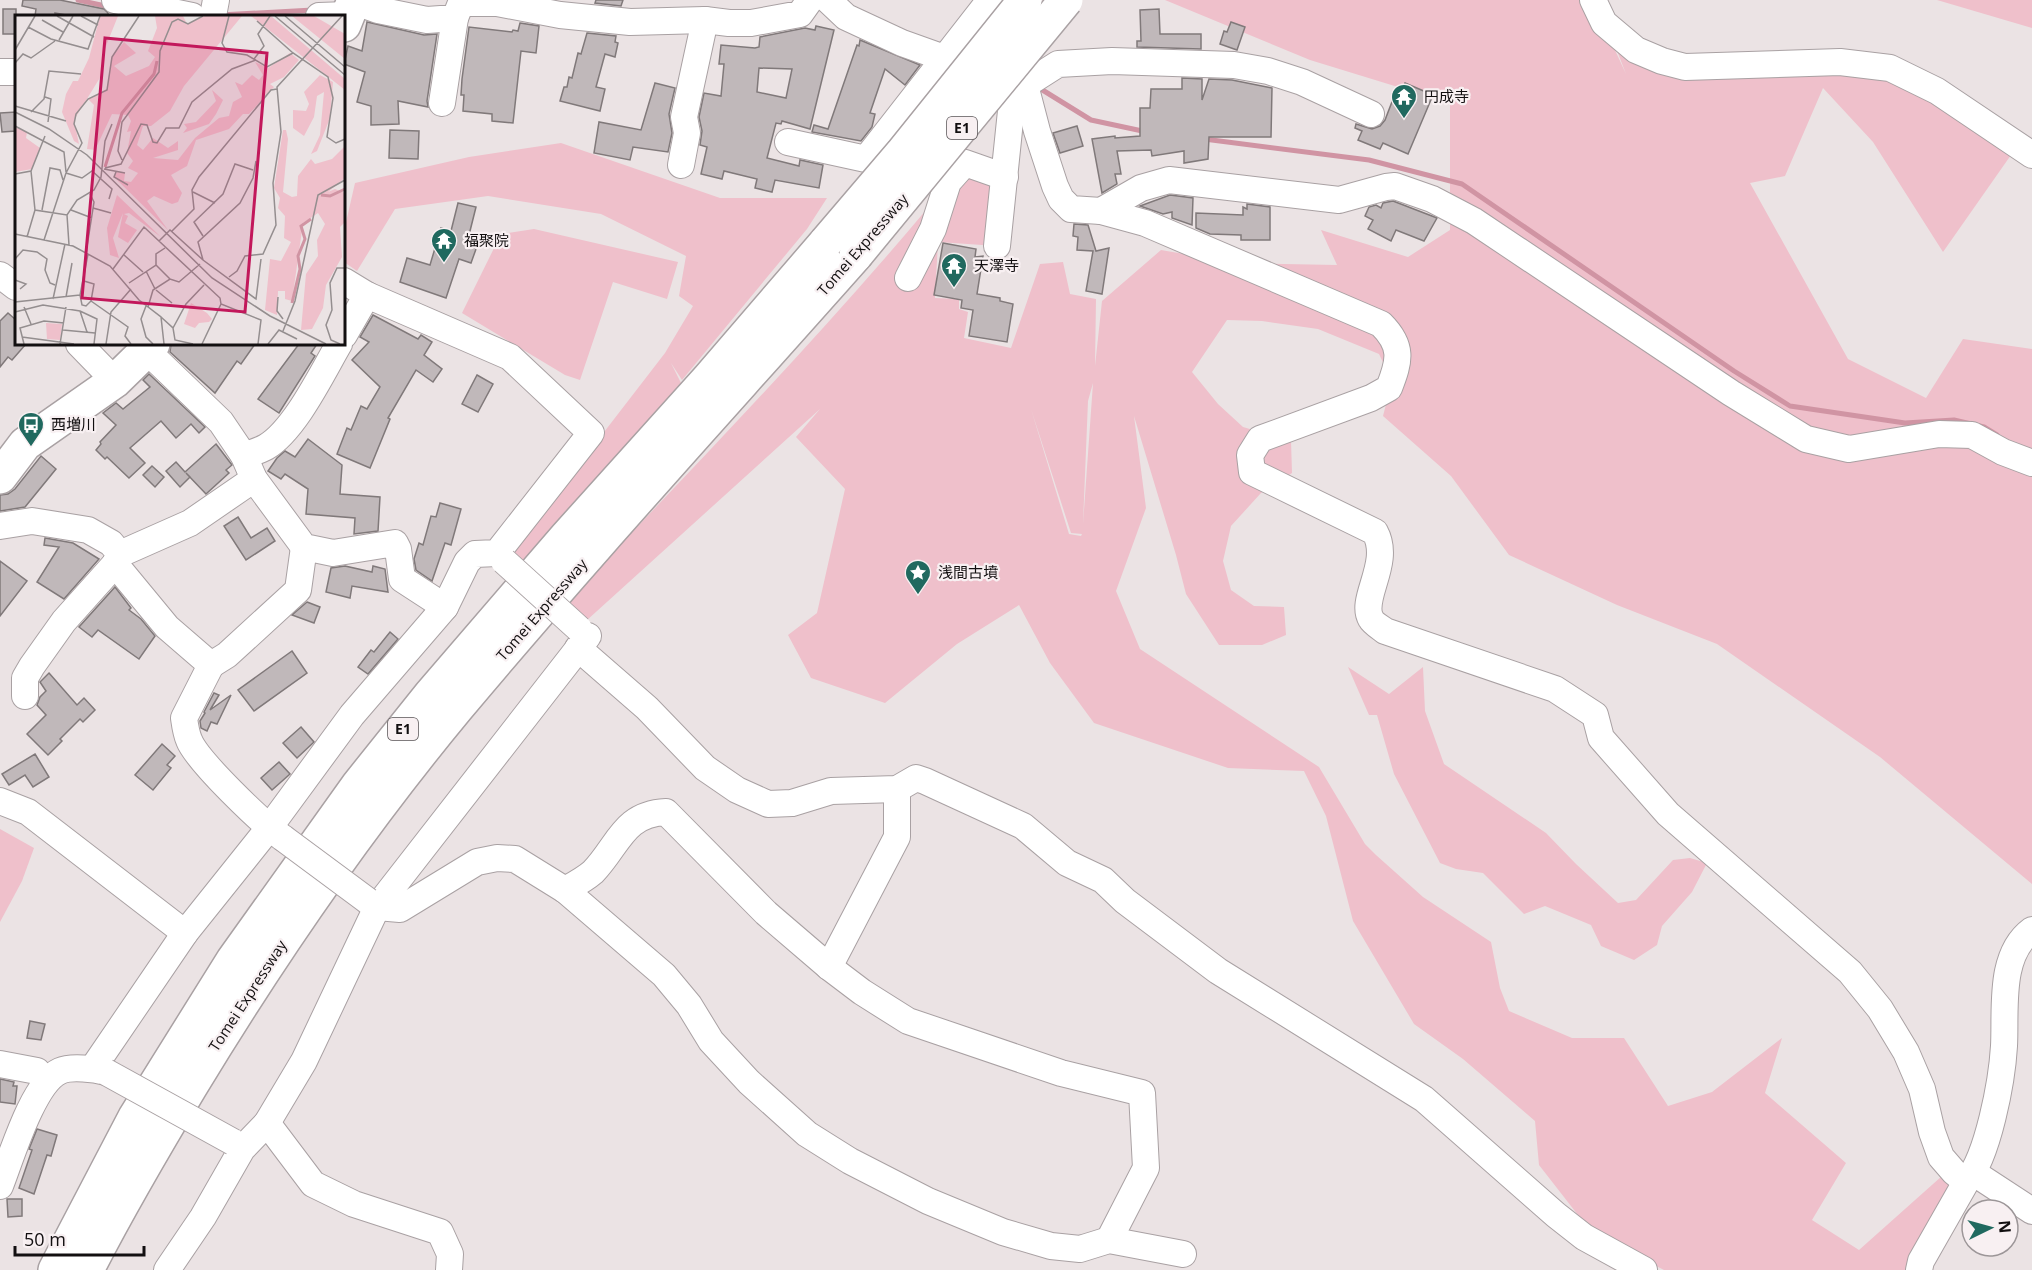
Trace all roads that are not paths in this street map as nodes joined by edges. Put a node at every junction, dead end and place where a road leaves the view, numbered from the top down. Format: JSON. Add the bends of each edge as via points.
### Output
{"nodes":[{"id":1,"x":810,"y":0,"type":"edge"},
{"id":2,"x":828,"y":0,"type":"edge"},
{"id":3,"x":990,"y":0,"type":"edge"},
{"id":4,"x":1024,"y":0,"type":"edge"},
{"id":5,"x":1066,"y":0,"type":"edge"},
{"id":6,"x":1593,"y":0,"type":"edge"},
{"id":7,"x":126,"y":8,"type":"edge"},
{"id":8,"x":343,"y":11,"type":"edge"},
{"id":9,"x":631,"y":11,"type":"edge"},
{"id":10,"x":205,"y":12,"type":"edge"},
{"id":11,"x":454,"y":18,"type":"junction"},
{"id":12,"x":705,"y":20,"type":"junction"},
{"id":13,"x":945,"y":58,"type":"junction"},
{"id":14,"x":1020,"y":83,"type":"junction"},
{"id":15,"x":442,"y":103,"type":"dead end"},
{"id":16,"x":1371,"y":114,"type":"dead end"},
{"id":17,"x":788,"y":142,"type":"dead end"},
{"id":18,"x":2032,"y":155,"type":"edge"},
{"id":19,"x":681,"y":165,"type":"dead end"},
{"id":20,"x":1005,"y":177,"type":"junction"},
{"id":21,"x":1101,"y":211,"type":"junction"},
{"id":22,"x":997,"y":246,"type":"dead end"},
{"id":23,"x":908,"y":278,"type":"dead end"},
{"id":24,"x":345,"y":282,"type":"edge"},
{"id":25,"x":367,"y":296,"type":"junction"},
{"id":26,"x":345,"y":333,"type":"edge"},
{"id":27,"x":80,"y":345,"type":"edge"},
{"id":28,"x":338,"y":345,"type":"edge"},
{"id":29,"x":150,"y":347,"type":"edge"},
{"id":30,"x":115,"y":381,"type":"junction"},
{"id":31,"x":244,"y":456,"type":"junction"},
{"id":32,"x":2032,"y":463,"type":"edge"},
{"id":33,"x":0,"y":477,"type":"edge"},
{"id":34,"x":254,"y":479,"type":"junction"},
{"id":35,"x":0,"y":526,"type":"edge"},
{"id":36,"x":304,"y":547,"type":"junction"},
{"id":37,"x":500,"y":557,"type":"junction"},
{"id":38,"x":118,"y":559,"type":"junction"},
{"id":39,"x":445,"y":608,"type":"junction"},
{"id":40,"x":579,"y":638,"type":"junction"},
{"id":41,"x":211,"y":665,"type":"junction"},
{"id":42,"x":26,"y":696,"type":"dead end"},
{"id":43,"x":897,"y":789,"type":"junction"},
{"id":44,"x":0,"y":801,"type":"edge"},
{"id":45,"x":276,"y":833,"type":"junction"},
{"id":46,"x":565,"y":890,"type":"junction"},
{"id":47,"x":373,"y":904,"type":"junction"},
{"id":48,"x":2032,"y":930,"type":"edge"},
{"id":49,"x":185,"y":933,"type":"junction"},
{"id":50,"x":829,"y":967,"type":"junction"},
{"id":51,"x":0,"y":1064,"type":"edge"},
{"id":52,"x":99,"y":1070,"type":"junction"},
{"id":53,"x":45,"y":1082,"type":"junction"},
{"id":54,"x":267,"y":1123,"type":"junction"},
{"id":55,"x":238,"y":1146,"type":"junction"},
{"id":56,"x":1970,"y":1178,"type":"junction"},
{"id":57,"x":0,"y":1186,"type":"edge"},
{"id":58,"x":2032,"y":1211,"type":"edge"},
{"id":59,"x":1109,"y":1240,"type":"junction"},
{"id":60,"x":1183,"y":1254,"type":"dead end"},
{"id":61,"x":55,"y":1270,"type":"edge"},
{"id":62,"x":87,"y":1270,"type":"edge"},
{"id":63,"x":167,"y":1270,"type":"edge"},
{"id":64,"x":449,"y":1270,"type":"edge"},
{"id":65,"x":1644,"y":1270,"type":"edge"},
{"id":66,"x":1919,"y":1270,"type":"edge"}],
"edges":[{"from":1,"to":12,"type":"street","via":[[800,14],[751,22]]},
{"from":2,"to":13,"type":"street","via":[[846,17]]},
{"from":3,"to":13,"type":"street"},
{"from":4,"to":61,"type":"main road","name":"Tomei Expressway","number":"E1","bridge":true,"via":[[902,153],[566,537],[358,785],[226,970],[135,1117]]},
{"from":5,"to":62,"type":"main road","name":"Tomei Expressway","number":"E1","bridge":true,"via":[[856,255],[556,593],[385,799],[245,996]]},
{"from":6,"to":18,"type":"street","via":[[1604,23],[1636,50],[1685,67],[1840,62],[1890,68],[1938,92]]},
{"from":7,"to":10,"type":"street"},
{"from":8,"to":11,"type":"street","via":[[378,9],[427,20]]},
{"from":9,"to":11,"type":"street","via":[[560,15],[497,3],[461,3]]},
{"from":9,"to":12,"type":"street"},
{"from":11,"to":15,"type":"street"},
{"from":12,"to":19,"type":"street","via":[[684,117],[687,133]]},
{"from":13,"to":14,"type":"street","via":[[957,66]]},
{"from":13,"to":17,"type":"street","via":[[866,159]]},
{"from":14,"to":16,"type":"street","via":[[1058,64],[1112,60],[1234,65],[1268,70],[1302,82]]},
{"from":14,"to":20,"type":"street"},
{"from":14,"to":21,"type":"street","via":[[1061,199],[1071,209]]},
{"from":20,"to":22,"type":"street"},
{"from":20,"to":23,"type":"street","via":[[965,163],[948,182],[933,229]]},
{"from":21,"to":32,"type":"street","via":[[1141,188],[1169,180],[1339,201],[1395,186],[1432,199],[1474,221],[1806,439],[1849,449],[1939,434],[1972,435]]},
{"from":21,"to":56,"type":"street","via":[[1173,234],[1381,324],[1392,335],[1399,356],[1389,387],[1371,398],[1260,439],[1250,455],[1252,472],[1374,532],[1381,543],[1377,576],[1367,604],[1371,619],[1385,631],[1555,689],[1595,715],[1602,738],[1668,814],[1850,972],[1906,1052],[1922,1089],[1941,1157],[1954,1172]]},
{"from":24,"to":25,"type":"street"},
{"from":25,"to":26,"type":"street"},
{"from":25,"to":37,"type":"street","via":[[510,357],[591,433]]},
{"from":27,"to":30,"type":"street"},
{"from":28,"to":31,"type":"street","via":[[280,435],[266,447]]},
{"from":29,"to":30,"type":"main road"},
{"from":29,"to":31,"type":"street","via":[[221,422]]},
{"from":30,"to":33,"type":"main road","via":[[25,444]]},
{"from":31,"to":34,"type":"street"},
{"from":34,"to":36,"type":"street"},
{"from":34,"to":38,"type":"street","via":[[190,523]]},
{"from":35,"to":38,"type":"street","via":[[32,520],[88,530],[111,543]]},
{"from":36,"to":39,"type":"street","via":[[333,553],[395,543],[402,579]]},
{"from":36,"to":41,"type":"street","via":[[298,590]]},
{"from":37,"to":39,"type":"street","via":[[475,554],[467,562]]},
{"from":37,"to":40,"type":"street","bridge":true},
{"from":38,"to":41,"type":"street","via":[[167,627]]},
{"from":38,"to":42,"type":"street","via":[[64,621],[32,666],[25,678]]},
{"from":39,"to":45,"type":"street","via":[[352,715]]},
{"from":40,"to":43,"type":"street","via":[[705,768],[737,790],[768,804],[792,803],[831,791]]},
{"from":40,"to":47,"type":"street"},
{"from":41,"to":45,"type":"street","via":[[184,717],[189,742]]},
{"from":43,"to":50,"type":"street","via":[[897,837]]},
{"from":43,"to":65,"type":"street","via":[[916,778],[1023,826],[1067,863],[1103,880],[1218,971],[1424,1099],[1584,1237]]},
{"from":44,"to":49,"type":"street","via":[[28,812]]},
{"from":45,"to":47,"type":"street","bridge":true},
{"from":45,"to":49,"type":"street"},
{"from":46,"to":47,"type":"street","via":[[516,859],[497,858],[477,862],[400,909]]},
{"from":46,"to":50,"type":"street","via":[[591,873],[634,821],[651,813],[666,812],[766,913]]},
{"from":46,"to":59,"type":"street","via":[[664,975],[711,1041],[749,1082],[807,1134],[928,1201],[1003,1232],[1051,1246],[1080,1249]]},
{"from":47,"to":54,"type":"street","via":[[304,1061]]},
{"from":48,"to":56,"type":"street","via":[[2013,955],[2005,984],[2004,1048],[1995,1110]]},
{"from":49,"to":52,"type":"street"},
{"from":50,"to":59,"type":"street","via":[[908,1021],[1061,1073],[1142,1093],[1146,1168]]},
{"from":51,"to":53,"type":"street","via":[[37,1071]]},
{"from":52,"to":53,"type":"street","via":[[61,1070]]},
{"from":52,"to":55,"type":"street","bridge":true},
{"from":53,"to":57,"type":"street","via":[[28,1113]]},
{"from":54,"to":55,"type":"street"},
{"from":54,"to":64,"type":"street","via":[[313,1184],[354,1204],[441,1232],[450,1254]]},
{"from":55,"to":63,"type":"street","via":[[203,1217]]},
{"from":56,"to":58,"type":"street"},
{"from":56,"to":66,"type":"street"},
{"from":59,"to":60,"type":"street"}]}
